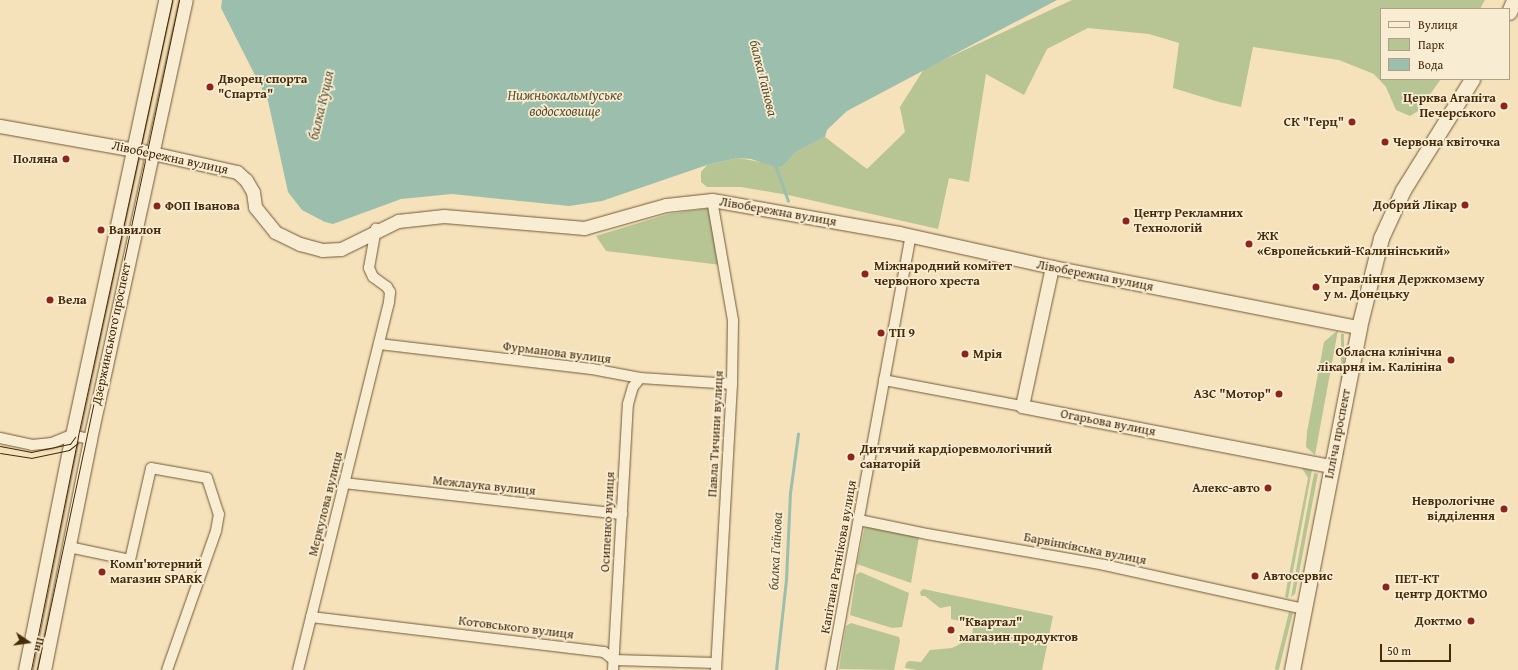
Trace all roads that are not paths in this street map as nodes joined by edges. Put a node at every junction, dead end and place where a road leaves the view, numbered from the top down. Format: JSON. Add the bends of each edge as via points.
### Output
{"nodes":[{"id":1,"x":165,"y":0,"type":"edge"},
{"id":2,"x":186,"y":0,"type":"edge"},
{"id":3,"x":1514,"y":0,"type":"edge"},
{"id":4,"x":1510,"y":10,"type":"edge"},
{"id":5,"x":1471,"y":80,"type":"edge"},
{"id":6,"x":0,"y":126,"type":"edge"},
{"id":7,"x":133,"y":150,"type":"junction"},
{"id":8,"x":152,"y":153,"type":"junction"},
{"id":9,"x":712,"y":200,"type":"junction"},
{"id":10,"x":376,"y":229,"type":"junction"},
{"id":11,"x":911,"y":236,"type":"junction"},
{"id":12,"x":1052,"y":267,"type":"junction"},
{"id":13,"x":1359,"y":327,"type":"junction"},
{"id":14,"x":379,"y":344,"type":"junction"},
{"id":15,"x":640,"y":378,"type":"junction"},
{"id":16,"x":884,"y":380,"type":"junction"},
{"id":17,"x":732,"y":384,"type":"junction"},
{"id":18,"x":1022,"y":406,"type":"junction"},
{"id":19,"x":72,"y":435,"type":"junction"},
{"id":20,"x":0,"y":438,"type":"edge"},
{"id":21,"x":90,"y":439,"type":"junction"},
{"id":22,"x":1332,"y":466,"type":"junction"},
{"id":23,"x":344,"y":483,"type":"junction"},
{"id":24,"x":622,"y":514,"type":"junction"},
{"id":25,"x":859,"y":520,"type":"junction"},
{"id":26,"x":69,"y":547,"type":"junction"},
{"id":27,"x":1304,"y":609,"type":"junction"},
{"id":28,"x":311,"y":617,"type":"junction"},
{"id":29,"x":614,"y":660,"type":"junction"},
{"id":30,"x":716,"y":666,"type":"edge"},
{"id":31,"x":25,"y":670,"type":"edge"},
{"id":32,"x":44,"y":670,"type":"edge"},
{"id":33,"x":167,"y":670,"type":"edge"},
{"id":34,"x":298,"y":670,"type":"edge"},
{"id":35,"x":613,"y":670,"type":"edge"},
{"id":36,"x":831,"y":670,"type":"edge"},
{"id":37,"x":1292,"y":670,"type":"edge"}],
"edges":[{"from":1,"to":7,"type":"street","name":"Дзержинського проспект"},
{"from":2,"to":8,"type":"street","name":"Дзержинського проспект"},
{"from":3,"to":4,"type":"main road"},
{"from":5,"to":13,"type":"main road","name":"Ілліча проспект","via":[[1403,190],[1390,216],[1372,272]]},
{"from":6,"to":7,"type":"street","name":"Лівобережна вулиця"},
{"from":7,"to":8,"type":"street","name":"Лівобережна вулиця"},
{"from":7,"to":19,"type":"street","name":"Дзержинського проспект"},
{"from":8,"to":10,"type":"street","name":"Лівобережна вулиця","via":[[237,172],[250,186],[255,207],[264,220],[276,232],[300,244],[333,251],[350,245]]},
{"from":8,"to":21,"type":"street","name":"Дзержинського проспект"},
{"from":9,"to":10,"type":"street","name":"Лівобережна вулиця","via":[[666,205],[584,228],[444,216],[398,220]]},
{"from":9,"to":11,"type":"street","name":"Лівобережна вулиця"},
{"from":9,"to":17,"type":"street","name":"Павла Тичини вулиця","via":[[733,320]]},
{"from":10,"to":14,"type":"street","name":"Мєркулова вулиця","via":[[369,268],[373,277],[390,292]]},
{"from":11,"to":12,"type":"street","name":"Лівобережна вулиця"},
{"from":11,"to":16,"type":"street","name":"Капітана Ратнікова вулиця"},
{"from":12,"to":13,"type":"street","name":"Лівобережна вулиця"},
{"from":12,"to":18,"type":"street"},
{"from":13,"to":22,"type":"main road","name":"Ілліча проспект"},
{"from":14,"to":15,"type":"street","name":"Фурманова вулиця","via":[[592,369]]},
{"from":14,"to":23,"type":"street","name":"Мєркулова вулиця"},
{"from":15,"to":17,"type":"street","name":"Фурманова вулиця"},
{"from":15,"to":24,"type":"street","name":"Осипенко вулиця","via":[[633,387],[628,404]]},
{"from":16,"to":18,"type":"street","name":"Огарьова вулиця"},
{"from":16,"to":25,"type":"street","name":"Капітана Ратнікова вулиця"},
{"from":17,"to":30,"type":"street","name":"Павла Тичини вулиця"},
{"from":18,"to":22,"type":"street","name":"Огарьова вулиця"},
{"from":19,"to":20,"type":"street","via":[[52,444],[32,444]]},
{"from":19,"to":21,"type":"street"},
{"from":19,"to":31,"type":"street","name":"Дзержинського проспект"},
{"from":21,"to":26,"type":"street","name":"Дзержинського проспект"},
{"from":22,"to":27,"type":"main road","name":"Ілліча проспект"},
{"from":23,"to":24,"type":"street","name":"Межлаука вулиця"},
{"from":23,"to":28,"type":"street","name":"Мєркулова вулиця"},
{"from":24,"to":29,"type":"street","name":"Осипенко вулиця"},
{"from":25,"to":27,"type":"street","name":"Барвінківська вулиця","via":[[1104,565]]},
{"from":25,"to":36,"type":"street","name":"Капітана Ратнікова вулиця"},
{"from":26,"to":32,"type":"street","name":"Дзержинського проспект"},
{"from":26,"to":33,"type":"street","via":[[130,560],[151,468],[207,478],[219,514],[216,531]]},
{"from":27,"to":37,"type":"main road","name":"Ілліча проспект"},
{"from":28,"to":29,"type":"street","name":"Котовського вулиця","via":[[604,652]]},
{"from":28,"to":34,"type":"street","name":"Мєркулова вулиця"},
{"from":29,"to":30,"type":"street","name":"Котовського вулиця"},
{"from":29,"to":35,"type":"street","name":"Осипенко вулиця"}]}
